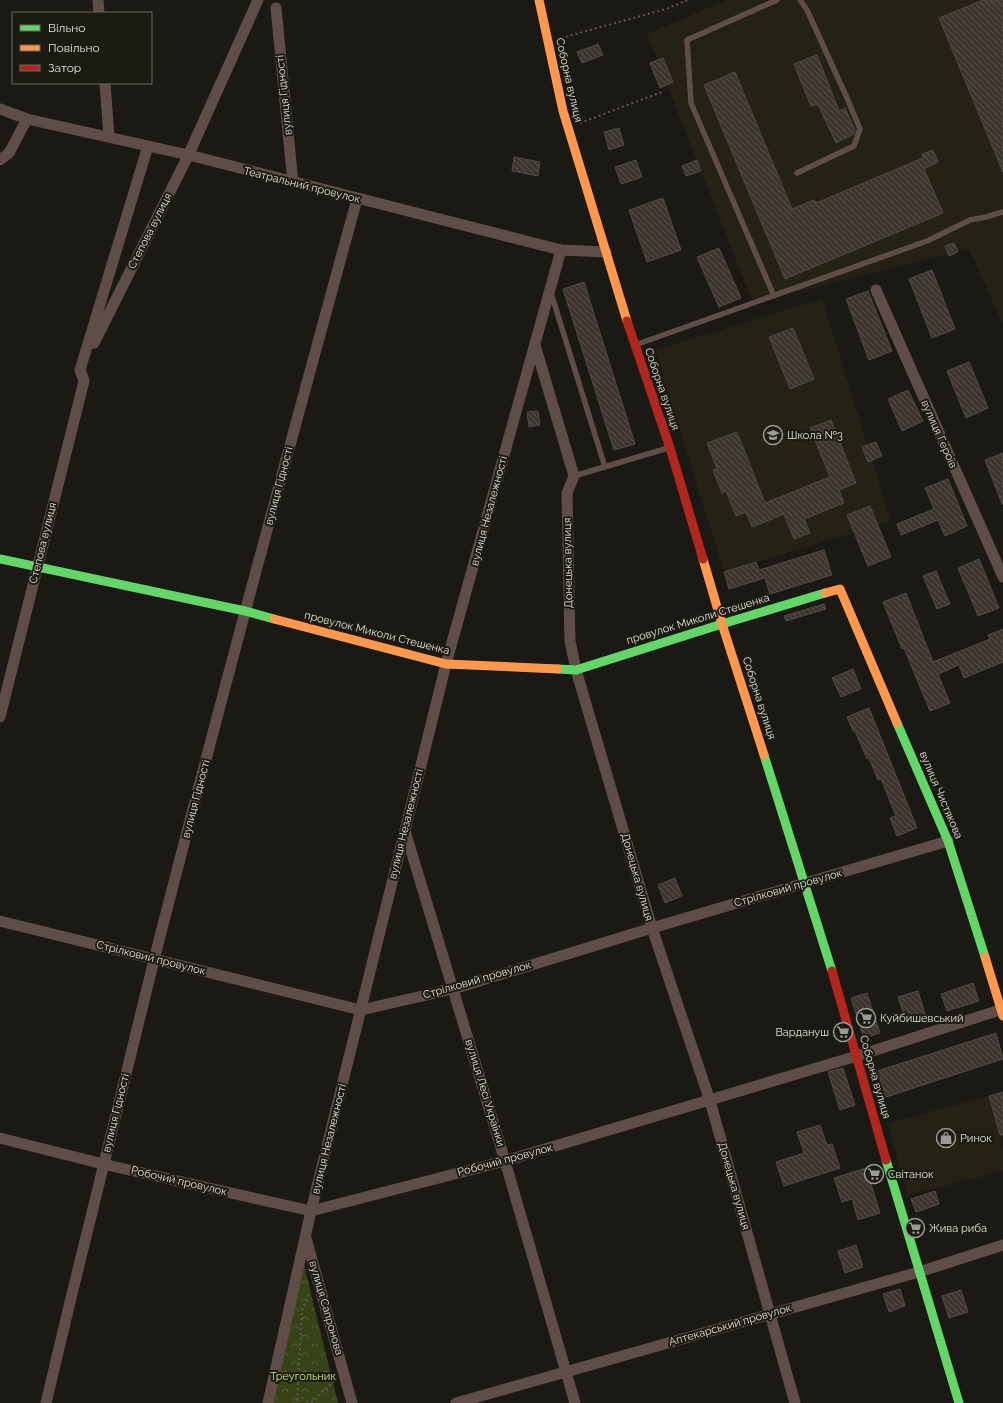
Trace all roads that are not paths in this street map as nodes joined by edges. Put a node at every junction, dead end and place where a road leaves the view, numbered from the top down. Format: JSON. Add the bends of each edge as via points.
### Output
{"nodes":[{"id":1,"x":98,"y":0,"type":"edge"},
{"id":2,"x":258,"y":0,"type":"edge"},
{"id":3,"x":539,"y":0,"type":"edge"},
{"id":4,"x":777,"y":0,"type":"edge"},
{"id":5,"x":800,"y":0,"type":"edge"},
{"id":6,"x":276,"y":8,"type":"dead end"},
{"id":7,"x":99,"y":12,"type":"edge"},
{"id":8,"x":104,"y":84,"type":"edge"},
{"id":9,"x":0,"y":109,"type":"edge"},
{"id":10,"x":27,"y":118,"type":"junction"},
{"id":11,"x":109,"y":137,"type":"junction"},
{"id":12,"x":148,"y":146,"type":"junction"},
{"id":13,"x":188,"y":156,"type":"junction"},
{"id":14,"x":0,"y":160,"type":"edge"},
{"id":15,"x":797,"y":173,"type":"dead end"},
{"id":16,"x":293,"y":183,"type":"junction"},
{"id":17,"x":357,"y":199,"type":"junction"},
{"id":18,"x":1003,"y":212,"type":"edge"},
{"id":19,"x":560,"y":250,"type":"junction"},
{"id":20,"x":606,"y":252,"type":"junction"},
{"id":21,"x":550,"y":290,"type":"junction"},
{"id":22,"x":876,"y":290,"type":"dead end"},
{"id":23,"x":774,"y":296,"type":"junction"},
{"id":24,"x":535,"y":344,"type":"junction"},
{"id":25,"x":634,"y":345,"type":"junction"},
{"id":26,"x":80,"y":370,"type":"junction"},
{"id":27,"x":670,"y":448,"type":"junction"},
{"id":28,"x":605,"y":467,"type":"junction"},
{"id":29,"x":574,"y":476,"type":"junction"},
{"id":30,"x":0,"y":558,"type":"edge"},
{"id":31,"x":37,"y":566,"type":"junction"},
{"id":32,"x":1003,"y":577,"type":"edge"},
{"id":33,"x":840,"y":589,"type":"joint"},
{"id":34,"x":245,"y":611,"type":"junction"},
{"id":35,"x":722,"y":624,"type":"junction"},
{"id":36,"x":446,"y":664,"type":"junction"},
{"id":37,"x":576,"y":670,"type":"junction"},
{"id":38,"x":0,"y":717,"type":"edge"},
{"id":39,"x":405,"y":831,"type":"junction"},
{"id":40,"x":948,"y":841,"type":"junction"},
{"id":41,"x":805,"y":883,"type":"junction"},
{"id":42,"x":0,"y":921,"type":"edge"},
{"id":43,"x":652,"y":928,"type":"junction"},
{"id":44,"x":154,"y":959,"type":"junction"},
{"id":45,"x":453,"y":989,"type":"junction"},
{"id":46,"x":361,"y":1010,"type":"junction"},
{"id":47,"x":1002,"y":1012,"type":"edge"},
{"id":48,"x":857,"y":1056,"type":"junction"},
{"id":49,"x":710,"y":1101,"type":"junction"},
{"id":50,"x":0,"y":1138,"type":"edge"},
{"id":51,"x":505,"y":1161,"type":"junction"},
{"id":52,"x":103,"y":1164,"type":"junction"},
{"id":53,"x":311,"y":1211,"type":"junction"},
{"id":54,"x":305,"y":1236,"type":"junction"},
{"id":55,"x":1003,"y":1245,"type":"edge"},
{"id":56,"x":919,"y":1272,"type":"junction"},
{"id":57,"x":771,"y":1313,"type":"junction"},
{"id":58,"x":566,"y":1371,"type":"junction"},
{"id":59,"x":46,"y":1403,"type":"edge"},
{"id":60,"x":268,"y":1403,"type":"edge"},
{"id":61,"x":352,"y":1403,"type":"edge"},
{"id":62,"x":456,"y":1403,"type":"edge"},
{"id":63,"x":575,"y":1403,"type":"edge"},
{"id":64,"x":796,"y":1403,"type":"edge"},
{"id":65,"x":959,"y":1403,"type":"edge"}],
"edges":[{"from":1,"to":7,"type":"street"},
{"from":2,"to":13,"type":"street"},
{"from":3,"to":20,"type":"street","name":"Соборна вулиця","via":[[563,111]]},
{"from":4,"to":23,"type":"lane","via":[[687,40],[691,103]]},
{"from":5,"to":15,"type":"lane","via":[[848,98],[860,129],[854,146]]},
{"from":6,"to":16,"type":"street","name":"вулиця Гідності"},
{"from":8,"to":11,"type":"street"},
{"from":9,"to":10,"type":"street","name":"Театральний провулок"},
{"from":10,"to":11,"type":"street","name":"Театральний провулок"},
{"from":10,"to":14,"type":"street","via":[[9,153]]},
{"from":11,"to":12,"type":"street","name":"Театральний провулок"},
{"from":12,"to":13,"type":"street","name":"Театральний провулок"},
{"from":12,"to":26,"type":"street","name":"Степова вулиця"},
{"from":13,"to":16,"type":"street","name":"Театральний провулок"},
{"from":13,"to":26,"type":"street","name":"Степова вулиця"},
{"from":16,"to":17,"type":"street","name":"Театральний провулок"},
{"from":17,"to":19,"type":"street","name":"Театральний провулок"},
{"from":17,"to":34,"type":"street","name":"вулиця Гідності"},
{"from":18,"to":23,"type":"lane","via":[[970,220],[927,241]]},
{"from":19,"to":20,"type":"street","name":"Театральний провулок"},
{"from":19,"to":21,"type":"street","name":"вулиця Незалежності"},
{"from":20,"to":25,"type":"street","name":"Соборна вулиця"},
{"from":21,"to":24,"type":"street","name":"вулиця Незалежності"},
{"from":21,"to":28,"type":"lane"},
{"from":22,"to":32,"type":"street","name":"вулиця Героїв"},
{"from":23,"to":25,"type":"lane"},
{"from":24,"to":29,"type":"street"},
{"from":24,"to":36,"type":"street","name":"вулиця Незалежності"},
{"from":25,"to":27,"type":"street","name":"Соборна вулиця"},
{"from":26,"to":31,"type":"street","name":"Степова вулиця","via":[[84,381]]},
{"from":27,"to":28,"type":"lane"},
{"from":27,"to":35,"type":"street","name":"Соборна вулиця"},
{"from":28,"to":29,"type":"lane"},
{"from":29,"to":37,"type":"street","name":"Донецька вулиця","via":[[567,493],[570,641]]},
{"from":30,"to":31,"type":"street","name":"провулок Миколи Стешенка"},
{"from":31,"to":34,"type":"street","name":"провулок Миколи Стешенка"},
{"from":31,"to":38,"type":"street","name":"Степова вулиця"},
{"from":33,"to":35,"type":"street","name":"провулок Миколи Стешенка"},
{"from":33,"to":40,"type":"street","name":"вулиця Чистякова"},
{"from":34,"to":36,"type":"street","name":"провулок Миколи Стешенка"},
{"from":34,"to":44,"type":"street","name":"вулиця Гідності"},
{"from":35,"to":37,"type":"street","name":"провулок Миколи Стешенка"},
{"from":35,"to":41,"type":"street","name":"Соборна вулиця"},
{"from":36,"to":37,"type":"street","name":"провулок Миколи Стешенка"},
{"from":36,"to":39,"type":"street","name":"вулиця Незалежності"},
{"from":37,"to":43,"type":"street","name":"Донецька вулиця"},
{"from":39,"to":45,"type":"street","name":"вулиця Лесі Українки"},
{"from":39,"to":46,"type":"street","name":"вулиця Незалежності"},
{"from":40,"to":41,"type":"street","name":"Стрілковий провулок"},
{"from":40,"to":47,"type":"street","name":"вулиця Чистякова"},
{"from":41,"to":43,"type":"street","name":"Стрілковий провулок"},
{"from":41,"to":48,"type":"street","name":"Соборна вулиця"},
{"from":42,"to":44,"type":"street","name":"Стрілковий провулок"},
{"from":43,"to":45,"type":"street","name":"Стрілковий провулок"},
{"from":43,"to":49,"type":"street","name":"Донецька вулиця"},
{"from":44,"to":46,"type":"street","name":"Стрілковий провулок"},
{"from":44,"to":52,"type":"street","name":"вулиця Гідності"},
{"from":45,"to":46,"type":"street","name":"Стрілковий провулок"},
{"from":45,"to":51,"type":"street","name":"вулиця Лесі Українки"},
{"from":46,"to":53,"type":"street","name":"вулиця Незалежності"},
{"from":47,"to":48,"type":"street","name":"Робочий провулок"},
{"from":48,"to":49,"type":"street","name":"Робочий провулок"},
{"from":48,"to":56,"type":"street","name":"Соборна вулиця"},
{"from":49,"to":51,"type":"street","name":"Робочий провулок"},
{"from":49,"to":57,"type":"street","name":"Донецька вулиця"},
{"from":50,"to":52,"type":"street","name":"Робочий провулок"},
{"from":51,"to":53,"type":"street","name":"Робочий провулок"},
{"from":51,"to":58,"type":"street","name":"вулиця Лесі Українки"},
{"from":52,"to":53,"type":"street","name":"Робочий провулок"},
{"from":52,"to":59,"type":"street","name":"вулиця Гідності"},
{"from":53,"to":54,"type":"street","name":"вулиця Незалежності"},
{"from":54,"to":60,"type":"street","name":"вулиця Незалежності"},
{"from":54,"to":61,"type":"street","name":"вулиця Сапронова"},
{"from":55,"to":56,"type":"street","name":"Аптекарський провулок"},
{"from":56,"to":57,"type":"street","name":"Аптекарський провулок"},
{"from":56,"to":65,"type":"street","name":"Соборна вулиця"},
{"from":57,"to":58,"type":"street","name":"Аптекарський провулок"},
{"from":57,"to":64,"type":"street","name":"Донецька вулиця"},
{"from":58,"to":62,"type":"street","name":"Аптекарський провулок"},
{"from":58,"to":63,"type":"street","name":"вулиця Лесі Українки"}]}
